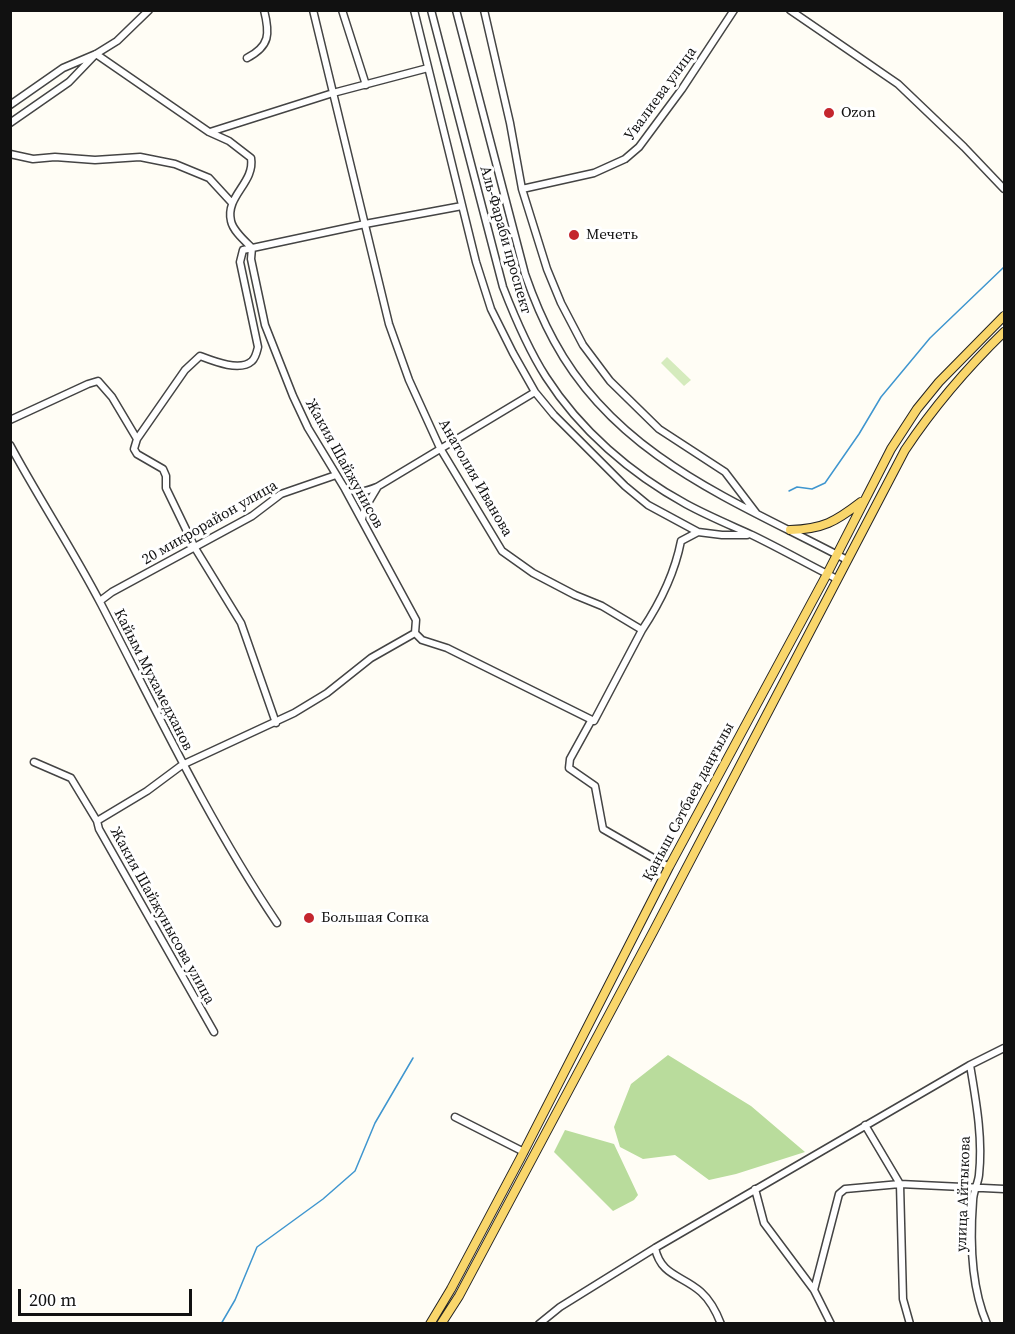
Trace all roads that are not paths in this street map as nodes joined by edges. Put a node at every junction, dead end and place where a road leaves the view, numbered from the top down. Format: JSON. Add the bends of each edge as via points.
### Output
{"nodes":[{"id":1,"x":149,"y":10,"type":"edge"},
{"id":2,"x":264,"y":10,"type":"edge"},
{"id":3,"x":314,"y":10,"type":"edge"},
{"id":4,"x":342,"y":10,"type":"edge"},
{"id":5,"x":414,"y":10,"type":"edge"},
{"id":6,"x":431,"y":10,"type":"edge"},
{"id":7,"x":456,"y":10,"type":"edge"},
{"id":8,"x":484,"y":10,"type":"edge"},
{"id":9,"x":734,"y":10,"type":"edge"},
{"id":10,"x":790,"y":10,"type":"edge"},
{"id":11,"x":96,"y":54,"type":"junction"},
{"id":12,"x":248,"y":58,"type":"dead end"},
{"id":13,"x":428,"y":68,"type":"junction"},
{"id":14,"x":366,"y":85,"type":"junction"},
{"id":15,"x":333,"y":93,"type":"junction"},
{"id":16,"x":10,"y":105,"type":"edge"},
{"id":17,"x":10,"y":123,"type":"edge"},
{"id":18,"x":209,"y":132,"type":"junction"},
{"id":19,"x":10,"y":154,"type":"edge"},
{"id":20,"x":522,"y":189,"type":"junction"},
{"id":21,"x":1005,"y":189,"type":"edge"},
{"id":22,"x":232,"y":203,"type":"junction"},
{"id":23,"x":462,"y":207,"type":"junction"},
{"id":24,"x":364,"y":225,"type":"junction"},
{"id":25,"x":252,"y":248,"type":"junction"},
{"id":26,"x":1005,"y":316,"type":"edge"},
{"id":27,"x":1005,"y":332,"type":"edge"},
{"id":28,"x":535,"y":392,"type":"junction"},
{"id":29,"x":10,"y":420,"type":"edge"},
{"id":30,"x":137,"y":439,"type":"junction"},
{"id":31,"x":10,"y":445,"type":"edge"},
{"id":32,"x":440,"y":448,"type":"junction"},
{"id":33,"x":336,"y":475,"type":"junction"},
{"id":34,"x":377,"y":487,"type":"junction"},
{"id":35,"x":345,"y":489,"type":"junction"},
{"id":36,"x":864,"y":499,"type":"junction"},
{"id":37,"x":757,"y":514,"type":"junction"},
{"id":38,"x":362,"y":519,"type":"junction"},
{"id":39,"x":790,"y":530,"type":"junction"},
{"id":40,"x":698,"y":532,"type":"junction"},
{"id":41,"x":751,"y":535,"type":"junction"},
{"id":42,"x":195,"y":548,"type":"junction"},
{"id":43,"x":836,"y":554,"type":"junction"},
{"id":44,"x":847,"y":560,"type":"junction"},
{"id":45,"x":827,"y":574,"type":"junction"},
{"id":46,"x":837,"y":579,"type":"junction"},
{"id":47,"x":100,"y":602,"type":"junction"},
{"id":48,"x":642,"y":630,"type":"junction"},
{"id":49,"x":415,"y":633,"type":"junction"},
{"id":50,"x":592,"y":721,"type":"junction"},
{"id":51,"x":276,"y":723,"type":"junction"},
{"id":52,"x":34,"y":762,"type":"dead end"},
{"id":53,"x":182,"y":765,"type":"junction"},
{"id":54,"x":96,"y":821,"type":"junction"},
{"id":55,"x":669,"y":867,"type":"junction"},
{"id":56,"x":277,"y":923,"type":"dead end"},
{"id":57,"x":214,"y":1032,"type":"dead end"},
{"id":58,"x":1005,"y":1048,"type":"edge"},
{"id":59,"x":970,"y":1065,"type":"junction"},
{"id":60,"x":455,"y":1117,"type":"dead end"},
{"id":61,"x":865,"y":1125,"type":"junction"},
{"id":62,"x":524,"y":1152,"type":"junction"},
{"id":63,"x":900,"y":1184,"type":"junction"},
{"id":64,"x":975,"y":1188,"type":"junction"},
{"id":65,"x":755,"y":1189,"type":"junction"},
{"id":66,"x":1005,"y":1189,"type":"edge"},
{"id":67,"x":655,"y":1248,"type":"junction"},
{"id":68,"x":814,"y":1290,"type":"junction"},
{"id":69,"x":430,"y":1323,"type":"edge"},
{"id":70,"x":441,"y":1323,"type":"edge"},
{"id":71,"x":539,"y":1323,"type":"edge"},
{"id":72,"x":722,"y":1323,"type":"edge"},
{"id":73,"x":831,"y":1323,"type":"edge"},
{"id":74,"x":910,"y":1323,"type":"edge"},
{"id":75,"x":987,"y":1323,"type":"edge"}],
"edges":[{"from":1,"to":11,"type":"street"},
{"from":2,"to":12,"type":"street","via":[[267,40],[260,51]]},
{"from":3,"to":15,"type":"street","name":"Анатолия Иванова"},
{"from":4,"to":14,"type":"street"},
{"from":5,"to":13,"type":"street"},
{"from":6,"to":41,"type":"street","name":"Аль-Фараби проспект","via":[[503,287],[516,322],[547,378],[584,425],[633,469],[685,503]]},
{"from":7,"to":37,"type":"street","name":"Аль-Фараби проспект","via":[[525,274],[554,342],[594,398],[650,452]]},
{"from":8,"to":20,"type":"street"},
{"from":9,"to":20,"type":"street","name":"Увалиева улица","via":[[682,89],[639,147],[625,159],[594,173]]},
{"from":10,"to":21,"type":"street","via":[[898,84]]},
{"from":11,"to":16,"type":"street","via":[[63,68]]},
{"from":11,"to":17,"type":"street","via":[[69,82]]},
{"from":11,"to":18,"type":"street"},
{"from":13,"to":14,"type":"street"},
{"from":13,"to":23,"type":"street"},
{"from":14,"to":15,"type":"street"},
{"from":15,"to":18,"type":"street"},
{"from":15,"to":24,"type":"street","name":"Анатолия Иванова"},
{"from":18,"to":22,"type":"street","via":[[251,158],[246,182]]},
{"from":19,"to":22,"type":"street","via":[[33,159],[140,157],[175,164],[209,177]]},
{"from":20,"to":37,"type":"street","via":[[561,303],[594,361],[658,429],[725,472]]},
{"from":22,"to":25,"type":"street","via":[[231,221]]},
{"from":23,"to":24,"type":"street"},
{"from":23,"to":28,"type":"street","via":[[492,309]]},
{"from":24,"to":25,"type":"street"},
{"from":24,"to":32,"type":"street","name":"Анатолия Иванова","via":[[389,324]]},
{"from":25,"to":30,"type":"street","via":[[243,250],[240,262],[258,347],[255,356],[236,365],[200,356],[185,370]]},
{"from":25,"to":33,"type":"street","name":"Жакия Шайжунисов","via":[[265,325],[308,428]]},
{"from":26,"to":36,"type":"main road","name":"Қаныш Сәтбаев даңғылы","via":[[917,409]]},
{"from":27,"to":44,"type":"main road","name":"Қаныш Сәтбаев даңғылы","via":[[930,412],[905,450]]},
{"from":28,"to":32,"type":"street"},
{"from":28,"to":40,"type":"street","via":[[625,486],[648,505]]},
{"from":29,"to":30,"type":"street","via":[[98,381]]},
{"from":30,"to":42,"type":"street","via":[[137,453],[163,469],[166,488]]},
{"from":31,"to":47,"type":"street","name":"Кайым Мухамедханов"},
{"from":32,"to":34,"type":"street"},
{"from":32,"to":48,"type":"street","name":"Анатолия Иванова","via":[[502,551],[533,573]]},
{"from":33,"to":35,"type":"street","name":"Жакия Шайжунисов"},
{"from":33,"to":42,"type":"street","name":"20 микрорайон улица","via":[[281,494],[252,516]]},
{"from":34,"to":35,"type":"street","via":[[357,493]]},
{"from":34,"to":38,"type":"street"},
{"from":35,"to":38,"type":"street","name":"Жакия Шайжунисов"},
{"from":36,"to":39,"type":"main road","via":[[827,525]]},
{"from":36,"to":43,"type":"main road","name":"Қаныш Сәтбаев даңғылы"},
{"from":37,"to":39,"type":"street","name":"Аль-Фараби проспект"},
{"from":38,"to":49,"type":"street","name":"Жакия Шайжунисов","via":[[416,620]]},
{"from":39,"to":43,"type":"street","name":"Аль-Фараби проспект"},
{"from":40,"to":41,"type":"street"},
{"from":40,"to":48,"type":"street","via":[[681,541],[661,597]]},
{"from":41,"to":45,"type":"street","name":"Аль-Фараби проспект"},
{"from":42,"to":47,"type":"street","name":"20 микрорайон улица"},
{"from":42,"to":51,"type":"street","via":[[242,623]]},
{"from":43,"to":44,"type":"street","name":"Аль-Фараби проспект"},
{"from":43,"to":45,"type":"main road","name":"Қаныш Сәтбаев даңғылы"},
{"from":44,"to":46,"type":"main road","name":"Қаныш Сәтбаев даңғылы"},
{"from":45,"to":46,"type":"street","name":"Аль-Фараби проспект"},
{"from":45,"to":55,"type":"main road","name":"Қаныш Сәтбаев даңғылы"},
{"from":46,"to":70,"type":"main road","name":"Қаныш Сәтбаев даңғылы","via":[[647,943]]},
{"from":47,"to":53,"type":"street","name":"Кайым Мухамедханов"},
{"from":48,"to":50,"type":"street"},
{"from":49,"to":50,"type":"street","via":[[422,640],[447,648]]},
{"from":49,"to":51,"type":"street","name":"Жакия Шайжунысова улица"},
{"from":50,"to":55,"type":"street","via":[[570,759],[569,768],[595,786],[603,829]]},
{"from":51,"to":53,"type":"street","name":"Жакия Шайжунысова улица"},
{"from":52,"to":54,"type":"street","via":[[71,778]]},
{"from":53,"to":54,"type":"street","name":"Жакия Шайжунысова улица"},
{"from":53,"to":56,"type":"street","name":"Кайым Мухамедханов","via":[[232,854]]},
{"from":54,"to":57,"type":"street","name":"Жакия Шайжунысова улица"},
{"from":55,"to":62,"type":"main road","name":"Қаныш Сәтбаев даңғылы"},
{"from":58,"to":59,"type":"street"},
{"from":59,"to":61,"type":"street"},
{"from":59,"to":64,"type":"street","name":"улица Айтыкова","via":[[979,1118],[979,1176]]},
{"from":60,"to":62,"type":"street"},
{"from":61,"to":63,"type":"street"},
{"from":61,"to":65,"type":"street"},
{"from":62,"to":69,"type":"main road","name":"Қаныш Сәтбаев даңғылы"},
{"from":63,"to":64,"type":"street"},
{"from":63,"to":68,"type":"street","via":[[845,1189],[839,1194]]},
{"from":63,"to":74,"type":"street","via":[[903,1299]]},
{"from":64,"to":66,"type":"street"},
{"from":64,"to":75,"type":"street","name":"улица Айтыкова","via":[[974,1261],[980,1308]]},
{"from":65,"to":67,"type":"street"},
{"from":65,"to":68,"type":"street","via":[[764,1223]]},
{"from":67,"to":71,"type":"street"},
{"from":67,"to":72,"type":"street","via":[[657,1259],[700,1291],[714,1306]]},
{"from":68,"to":73,"type":"street"}]}
